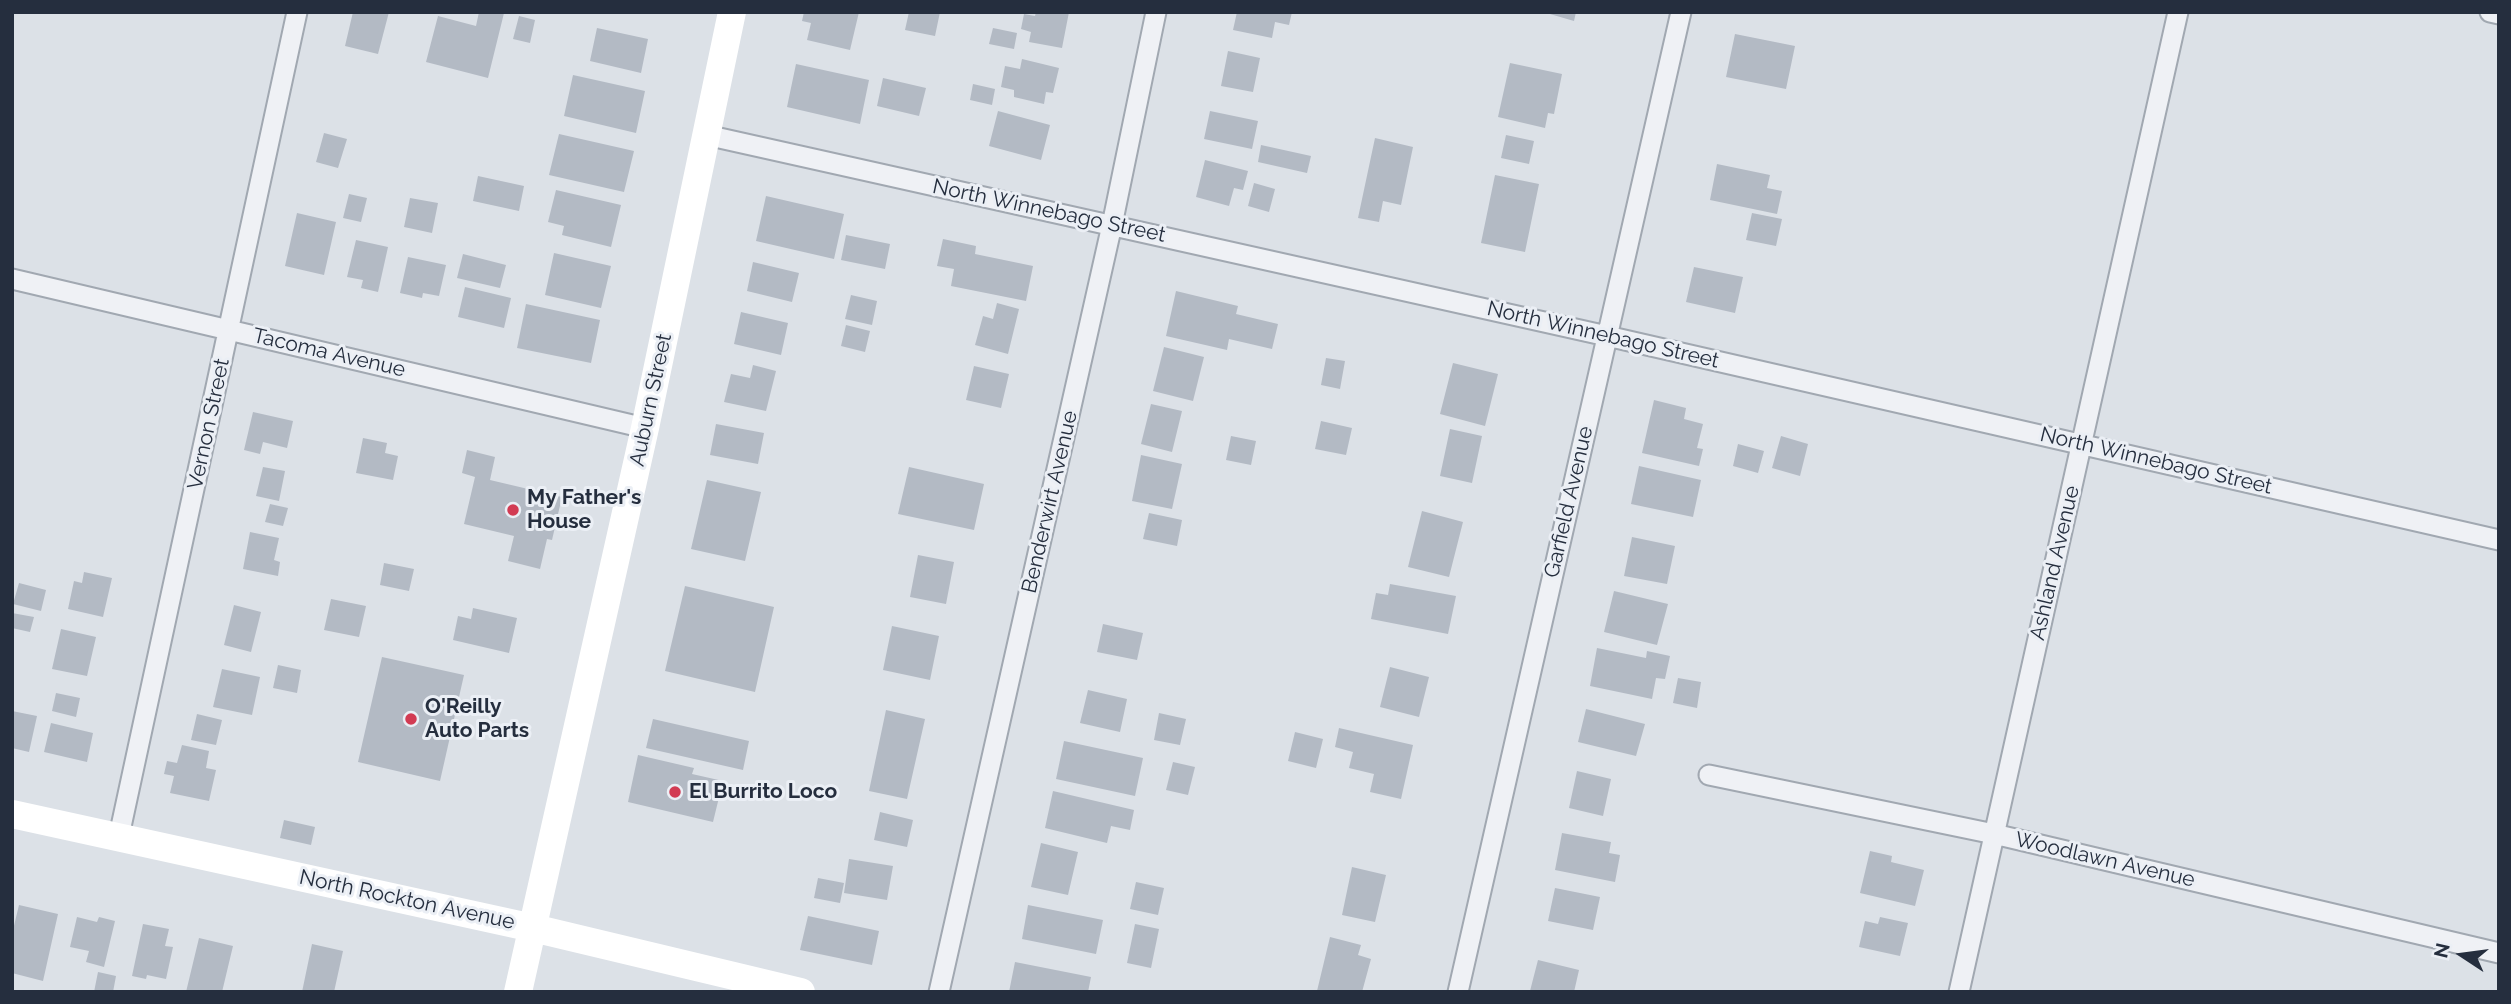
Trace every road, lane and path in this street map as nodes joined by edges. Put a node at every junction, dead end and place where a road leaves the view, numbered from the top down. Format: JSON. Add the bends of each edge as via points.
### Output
{"nodes":[{"id":1,"x":297,"y":12,"type":"edge"},
{"id":2,"x":732,"y":12,"type":"edge"},
{"id":3,"x":1156,"y":12,"type":"edge"},
{"id":4,"x":1681,"y":12,"type":"edge"},
{"id":5,"x":2178,"y":12,"type":"edge"},
{"id":6,"x":2490,"y":12,"type":"edge"},
{"id":7,"x":2499,"y":14,"type":"edge"},
{"id":8,"x":706,"y":135,"type":"junction"},
{"id":9,"x":1112,"y":225,"type":"junction"},
{"id":10,"x":12,"y":279,"type":"edge"},
{"id":11,"x":230,"y":329,"type":"junction"},
{"id":12,"x":1607,"y":336,"type":"junction"},
{"id":13,"x":645,"y":428,"type":"junction"},
{"id":14,"x":2082,"y":443,"type":"junction"},
{"id":15,"x":2499,"y":540,"type":"edge"},
{"id":16,"x":1709,"y":775,"type":"dead end"},
{"id":17,"x":12,"y":814,"type":"edge"},
{"id":18,"x":1994,"y":834,"type":"junction"},
{"id":19,"x":120,"y":836,"type":"junction"},
{"id":20,"x":533,"y":928,"type":"junction"},
{"id":21,"x":2499,"y":953,"type":"edge"},
{"id":22,"x":518,"y":992,"type":"edge"},
{"id":23,"x":801,"y":992,"type":"edge"},
{"id":24,"x":939,"y":992,"type":"edge"},
{"id":25,"x":1458,"y":992,"type":"edge"},
{"id":26,"x":1959,"y":992,"type":"edge"}],
"edges":[{"from":1,"to":11,"type":"street","name":"Vernon Street"},
{"from":2,"to":8,"type":"main road","name":"Auburn Street"},
{"from":3,"to":9,"type":"street","name":"Benderwirt Avenue"},
{"from":4,"to":12,"type":"street","name":"Garfield Avenue"},
{"from":5,"to":14,"type":"street","name":"Ashland Avenue"},
{"from":6,"to":7,"type":"street"},
{"from":8,"to":9,"type":"street","name":"North Winnebago Street"},
{"from":8,"to":13,"type":"main road","name":"Auburn Street"},
{"from":9,"to":12,"type":"street","name":"North Winnebago Street"},
{"from":9,"to":24,"type":"street","name":"Benderwirt Avenue"},
{"from":10,"to":11,"type":"street","name":"Tacoma Avenue"},
{"from":11,"to":13,"type":"street","name":"Tacoma Avenue"},
{"from":11,"to":19,"type":"street","name":"Vernon Street"},
{"from":12,"to":14,"type":"street","name":"North Winnebago Street"},
{"from":12,"to":25,"type":"street","name":"Garfield Avenue"},
{"from":13,"to":20,"type":"main road","name":"Auburn Street"},
{"from":14,"to":15,"type":"street","name":"North Winnebago Street"},
{"from":14,"to":18,"type":"street","name":"Ashland Avenue"},
{"from":16,"to":18,"type":"street","name":"Woodlawn Avenue"},
{"from":17,"to":19,"type":"main road","name":"North Rockton Avenue"},
{"from":18,"to":21,"type":"street","name":"Woodlawn Avenue"},
{"from":18,"to":26,"type":"street","name":"Ashland Avenue"},
{"from":19,"to":20,"type":"main road","name":"North Rockton Avenue"},
{"from":20,"to":22,"type":"main road","name":"Auburn Street"},
{"from":20,"to":23,"type":"main road","name":"North Rockton Avenue"}]}
